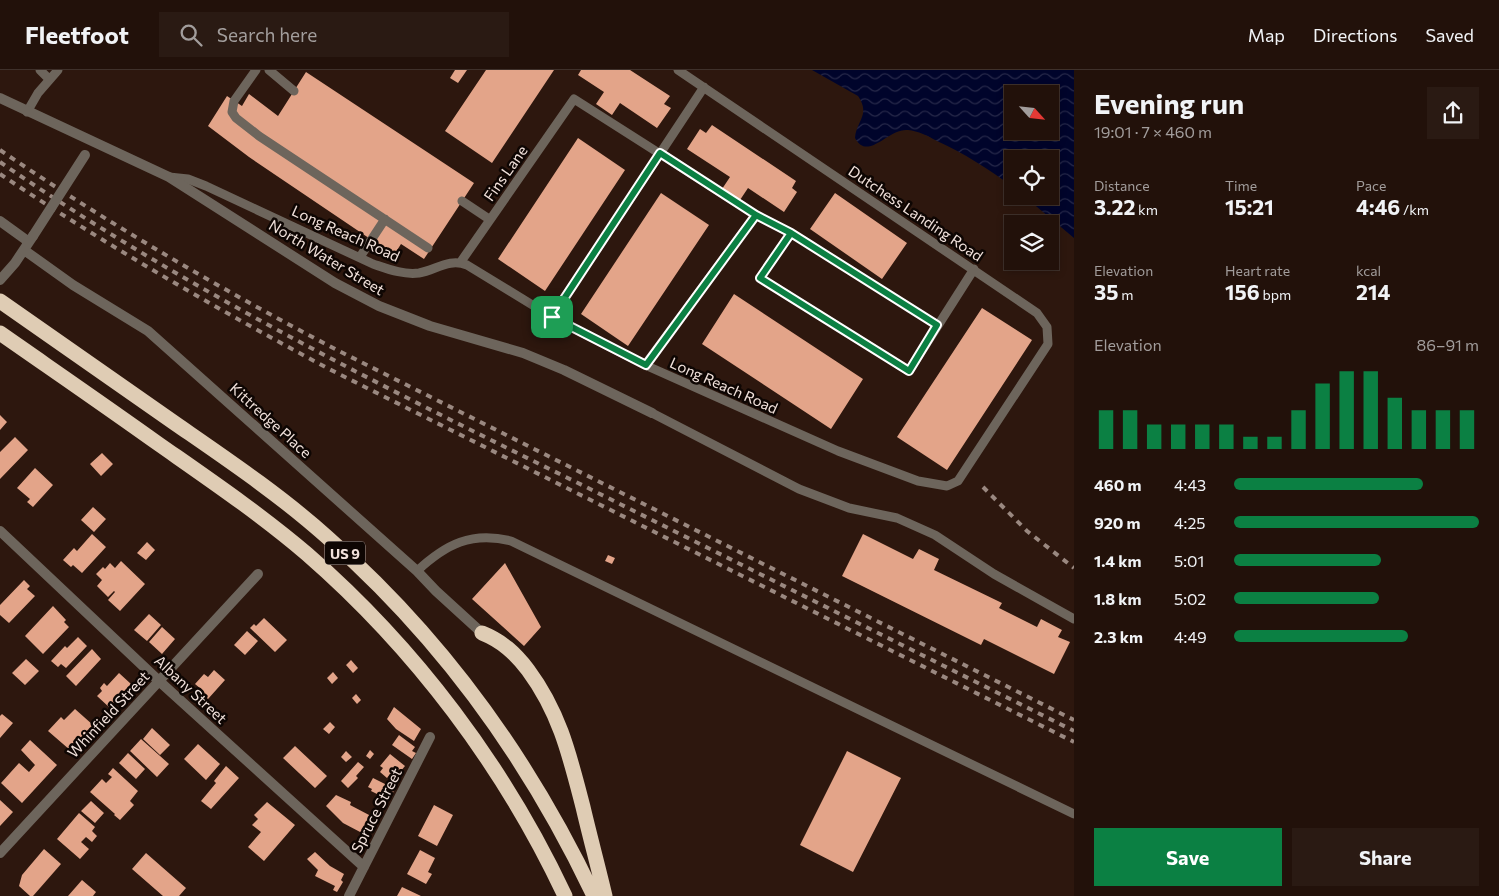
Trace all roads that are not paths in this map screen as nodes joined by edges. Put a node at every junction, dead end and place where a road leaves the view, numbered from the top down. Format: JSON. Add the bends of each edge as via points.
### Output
{"nodes":[{"id":1,"x":40,"y":70,"type":"edge"},
{"id":2,"x":58,"y":70,"type":"edge"},
{"id":3,"x":256,"y":70,"type":"edge"},
{"id":4,"x":269,"y":70,"type":"edge"},
{"id":5,"x":678,"y":70,"type":"edge"},
{"id":6,"x":49,"y":79,"type":"junction"},
{"id":7,"x":704,"y":87,"type":"junction"},
{"id":8,"x":294,"y":91,"type":"dead end"},
{"id":9,"x":0,"y":98,"type":"edge"},
{"id":10,"x":27,"y":112,"type":"junction"},
{"id":11,"x":94,"y":142,"type":"junction"},
{"id":12,"x":660,"y":153,"type":"junction"},
{"id":13,"x":169,"y":176,"type":"junction"},
{"id":14,"x":462,"y":201,"type":"dead end"},
{"id":15,"x":756,"y":215,"type":"junction"},
{"id":16,"x":385,"y":219,"type":"junction"},
{"id":17,"x":489,"y":219,"type":"junction"},
{"id":18,"x":0,"y":221,"type":"edge"},
{"id":19,"x":791,"y":233,"type":"junction"},
{"id":20,"x":29,"y":243,"type":"junction"},
{"id":21,"x":428,"y":248,"type":"dead end"},
{"id":22,"x":360,"y":258,"type":"junction"},
{"id":23,"x":460,"y":263,"type":"junction"},
{"id":24,"x":974,"y":269,"type":"junction"},
{"id":25,"x":0,"y":280,"type":"edge"},
{"id":26,"x":0,"y":301,"type":"edge"},
{"id":27,"x":552,"y":317,"type":"junction"},
{"id":28,"x":937,"y":325,"type":"junction"},
{"id":29,"x":0,"y":333,"type":"edge"},
{"id":30,"x":646,"y":365,"type":"junction"},
{"id":31,"x":652,"y":413,"type":"joint"},
{"id":32,"x":947,"y":486,"type":"joint"},
{"id":33,"x":0,"y":531,"type":"edge"},
{"id":34,"x":417,"y":571,"type":"junction"},
{"id":35,"x":258,"y":574,"type":"dead end"},
{"id":36,"x":1074,"y":619,"type":"edge"},
{"id":37,"x":482,"y":634,"type":"joint"},
{"id":38,"x":159,"y":681,"type":"junction"},
{"id":39,"x":430,"y":737,"type":"dead end"},
{"id":40,"x":1074,"y":814,"type":"edge"},
{"id":41,"x":0,"y":853,"type":"edge"},
{"id":42,"x":364,"y":867,"type":"junction"},
{"id":43,"x":349,"y":896,"type":"edge"},
{"id":44,"x":565,"y":896,"type":"edge"},
{"id":45,"x":594,"y":896,"type":"edge"},
{"id":46,"x":604,"y":896,"type":"edge"}],
"edges":[{"from":1,"to":6,"type":"lane"},
{"from":2,"to":6,"type":"lane"},
{"from":3,"to":16,"type":"lane","via":[[234,101],[232,112],[259,136]]},
{"from":4,"to":8,"type":"lane"},
{"from":5,"to":7,"type":"lane","name":"Dutchess Landing Road"},
{"from":6,"to":10,"type":"lane"},
{"from":7,"to":12,"type":"lane"},
{"from":7,"to":24,"type":"lane","name":"Dutchess Landing Road"},
{"from":9,"to":10,"type":"street","name":"North Water Street"},
{"from":10,"to":11,"type":"street","name":"North Water Street"},
{"from":11,"to":13,"type":"street","name":"North Water Street"},
{"from":11,"to":20,"type":"street","bridge":true},
{"from":12,"to":15,"type":"lane"},
{"from":12,"to":17,"type":"lane","name":"Fins Lane","via":[[574,99]]},
{"from":12,"to":27,"type":"lane"},
{"from":13,"to":22,"type":"lane","name":"Long Reach Road","via":[[188,179],[227,194]]},
{"from":13,"to":31,"type":"street","name":"North Water Street","via":[[335,283],[379,306],[430,326],[530,355]]},
{"from":14,"to":17,"type":"lane"},
{"from":15,"to":19,"type":"lane"},
{"from":15,"to":30,"type":"lane"},
{"from":16,"to":21,"type":"lane"},
{"from":16,"to":22,"type":"lane"},
{"from":17,"to":23,"type":"lane","name":"Fins Lane"},
{"from":18,"to":20,"type":"street","name":"Kittredge Place"},
{"from":19,"to":28,"type":"lane"},
{"from":19,"to":28,"type":"lane","via":[[760,278],[909,371]]},
{"from":20,"to":25,"type":"street"},
{"from":20,"to":34,"type":"street","name":"Kittredge Place","via":[[73,285],[148,331]]},
{"from":22,"to":23,"type":"lane","name":"Long Reach Road","via":[[407,273]]},
{"from":23,"to":27,"type":"lane","name":"Long Reach Road"},
{"from":24,"to":28,"type":"lane"},
{"from":24,"to":32,"type":"lane","name":"Dutchess Landing Road","via":[[1037,313],[1047,327],[1048,344],[958,481]]},
{"from":26,"to":45,"type":"highway","number":"US 9","via":[[255,479],[326,536],[371,578],[432,643],[490,716],[540,793]]},
{"from":27,"to":30,"type":"lane","name":"Long Reach Road"},
{"from":29,"to":44,"type":"highway","number":"US 9","via":[[236,498],[295,544],[350,594],[412,660],[468,731],[518,808]]},
{"from":30,"to":32,"type":"lane","name":"Long Reach Road","via":[[838,451],[918,481]]},
{"from":31,"to":36,"type":"lane","via":[[799,489],[849,508],[897,518],[934,535],[994,574]]},
{"from":33,"to":38,"type":"street","name":"Albany Street"},
{"from":34,"to":37,"type":"street","name":"Kittredge Place"},
{"from":34,"to":40,"type":"lane","via":[[439,553],[462,541],[487,536],[512,541]]},
{"from":35,"to":38,"type":"street","name":"Whinfield Street"},
{"from":37,"to":46,"type":"highway","via":[[498,640],[515,655],[541,688],[555,714],[569,754]]},
{"from":38,"to":41,"type":"street","name":"Whinfield Street"},
{"from":38,"to":42,"type":"street","name":"Albany Street"},
{"from":39,"to":42,"type":"street","name":"Spruce Street"},
{"from":42,"to":43,"type":"street","name":"Spruce Street"}]}
